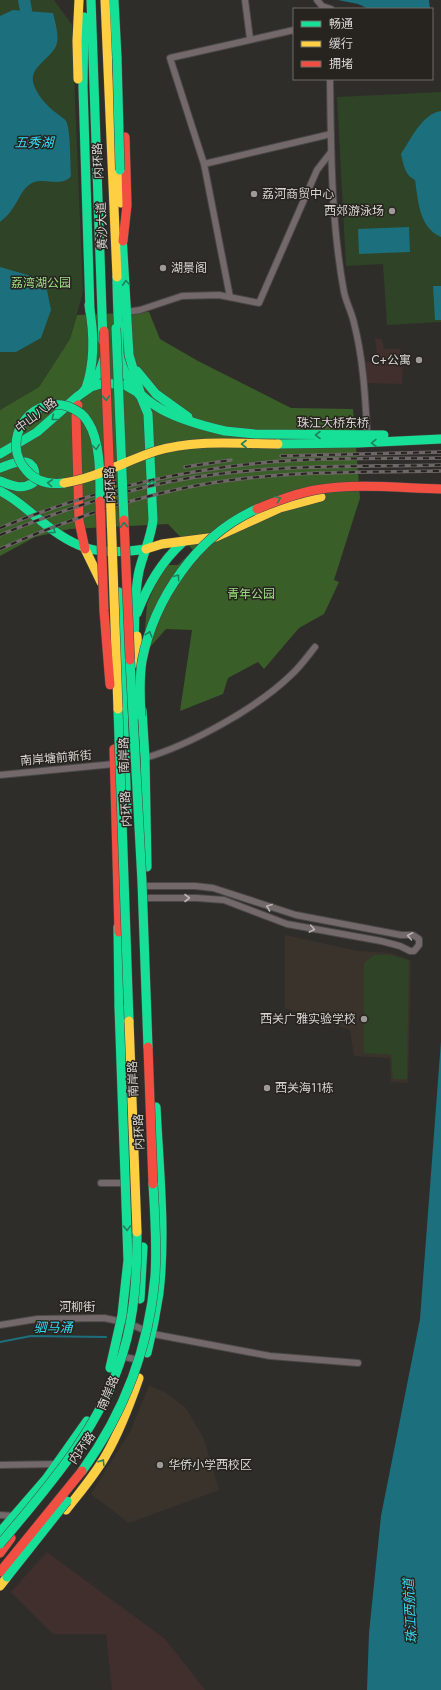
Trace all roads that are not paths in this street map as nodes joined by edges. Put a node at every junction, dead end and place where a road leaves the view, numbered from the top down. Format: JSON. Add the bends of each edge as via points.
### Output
{"nodes":[{"id":1,"x":79,"y":0,"type":"edge"},
{"id":2,"x":86,"y":0,"type":"edge"},
{"id":3,"x":91,"y":0,"type":"edge"},
{"id":4,"x":104,"y":0,"type":"edge"},
{"id":5,"x":114,"y":0,"type":"edge"},
{"id":6,"x":120,"y":0,"type":"edge"},
{"id":7,"x":245,"y":0,"type":"edge"},
{"id":8,"x":318,"y":0,"type":"edge"},
{"id":9,"x":328,"y":8,"type":"edge"},
{"id":10,"x":293,"y":30,"type":"edge"},
{"id":11,"x":250,"y":40,"type":"junction"},
{"id":12,"x":330,"y":80,"type":"edge"},
{"id":13,"x":108,"y":88,"type":"junction"},
{"id":14,"x":123,"y":88,"type":"junction"},
{"id":15,"x":331,"y":134,"type":"junction"},
{"id":16,"x":332,"y":152,"type":"junction"},
{"id":17,"x":204,"y":164,"type":"junction"},
{"id":18,"x":113,"y":213,"type":"junction"},
{"id":19,"x":122,"y":222,"type":"junction"},
{"id":20,"x":123,"y":241,"type":"junction"},
{"id":21,"x":230,"y":297,"type":"junction"},
{"id":22,"x":90,"y":311,"type":"junction"},
{"id":23,"x":127,"y":312,"type":"junction"},
{"id":24,"x":92,"y":355,"type":"junction"},
{"id":25,"x":104,"y":355,"type":"junction"},
{"id":26,"x":119,"y":355,"type":"junction"},
{"id":27,"x":128,"y":362,"type":"junction"},
{"id":28,"x":138,"y":381,"type":"junction"},
{"id":29,"x":83,"y":392,"type":"junction"},
{"id":30,"x":156,"y":394,"type":"junction"},
{"id":31,"x":142,"y":397,"type":"junction"},
{"id":32,"x":198,"y":423,"type":"junction"},
{"id":33,"x":367,"y":429,"type":"dead end"},
{"id":34,"x":441,"y":437,"type":"edge"},
{"id":35,"x":0,"y":454,"type":"edge"},
{"id":36,"x":0,"y":468,"type":"edge"},
{"id":37,"x":0,"y":482,"type":"edge"},
{"id":38,"x":441,"y":490,"type":"edge"},
{"id":39,"x":0,"y":491,"type":"edge"},
{"id":40,"x":183,"y":542,"type":"junction"},
{"id":41,"x":146,"y":548,"type":"junction"},
{"id":42,"x":85,"y":549,"type":"junction"},
{"id":43,"x":98,"y":552,"type":"junction"},
{"id":44,"x":118,"y":582,"type":"junction"},
{"id":45,"x":137,"y":586,"type":"junction"},
{"id":46,"x":136,"y":616,"type":"junction"},
{"id":47,"x":315,"y":648,"type":"dead end"},
{"id":48,"x":124,"y":708,"type":"junction"},
{"id":49,"x":114,"y":729,"type":"junction"},
{"id":50,"x":123,"y":746,"type":"junction"},
{"id":51,"x":145,"y":758,"type":"junction"},
{"id":52,"x":114,"y":764,"type":"junction"},
{"id":53,"x":0,"y":775,"type":"edge"},
{"id":54,"x":144,"y":884,"type":"junction"},
{"id":55,"x":148,"y":898,"type":"junction"},
{"id":56,"x":118,"y":928,"type":"junction"},
{"id":57,"x":132,"y":947,"type":"junction"},
{"id":58,"x":136,"y":1076,"type":"junction"},
{"id":59,"x":129,"y":1096,"type":"junction"},
{"id":60,"x":101,"y":1183,"type":"dead end"},
{"id":61,"x":133,"y":1183,"type":"junction"},
{"id":62,"x":143,"y":1301,"type":"junction"},
{"id":63,"x":158,"y":1303,"type":"junction"},
{"id":64,"x":0,"y":1325,"type":"edge"},
{"id":65,"x":135,"y":1326,"type":"junction"},
{"id":66,"x":153,"y":1334,"type":"junction"},
{"id":67,"x":127,"y":1357,"type":"junction"},
{"id":68,"x":358,"y":1363,"type":"dead end"},
{"id":69,"x":96,"y":1416,"type":"junction"},
{"id":70,"x":119,"y":1428,"type":"junction"},
{"id":71,"x":99,"y":1444,"type":"junction"},
{"id":72,"x":58,"y":1463,"type":"junction"},
{"id":73,"x":0,"y":1465,"type":"edge"},
{"id":74,"x":67,"y":1470,"type":"junction"},
{"id":75,"x":57,"y":1497,"type":"junction"},
{"id":76,"x":0,"y":1515,"type":"edge"},
{"id":77,"x":14,"y":1516,"type":"junction"},
{"id":78,"x":54,"y":1524,"type":"junction"},
{"id":79,"x":0,"y":1532,"type":"edge"},
{"id":80,"x":0,"y":1544,"type":"edge"},
{"id":81,"x":0,"y":1553,"type":"edge"},
{"id":82,"x":27,"y":1559,"type":"junction"},
{"id":83,"x":3,"y":1569,"type":"edge"},
{"id":84,"x":0,"y":1578,"type":"edge"},
{"id":85,"x":0,"y":1586,"type":"edge"},
{"id":86,"x":0,"y":1593,"type":"edge"}],
"edges":[{"from":1,"to":22,"type":"main road","via":[[77,41],[81,212],[84,282]]},
{"from":2,"to":22,"type":"main road","via":[[83,87]]},
{"from":3,"to":25,"type":"main road","name":"黄沙大道"},
{"from":3,"to":50,"type":"main road","name":"内环路","one_way":true,"bridge":true},
{"from":4,"to":13,"type":"main road","name":"黄沙大道"},
{"from":54,"to":4,"type":"main road","name":"内环路","one_way":true,"bridge":true,"via":[[126,590]]},
{"from":5,"to":19,"type":"main road","bridge":true},
{"from":6,"to":14,"type":"main road"},
{"from":7,"to":11,"type":"street"},
{"from":8,"to":9,"type":"street","via":[[322,6]]},
{"from":10,"to":11,"type":"street"},
{"from":11,"to":17,"type":"street","via":[[170,58]]},
{"from":12,"to":15,"type":"street"},
{"from":13,"to":14,"type":"street"},
{"from":13,"to":18,"type":"main road","name":"黄沙大道"},
{"from":14,"to":20,"type":"main road","via":[[127,205]]},
{"from":15,"to":16,"type":"street"},
{"from":15,"to":17,"type":"street"},
{"from":16,"to":21,"type":"street","via":[[317,170],[259,303]]},
{"from":16,"to":33,"type":"street","via":[[336,236],[344,293],[354,323],[364,381]]},
{"from":17,"to":21,"type":"street"},
{"from":18,"to":19,"type":"main road"},
{"from":18,"to":26,"type":"main road","name":"黄沙大道"},
{"from":19,"to":20,"type":"main road"},
{"from":23,"to":20,"type":"main road","one_way":true},
{"from":21,"to":23,"type":"street","via":[[182,296]]},
{"from":22,"to":24,"type":"main road"},
{"from":23,"to":27,"type":"main road"},
{"from":24,"to":25,"type":"main road"},
{"from":24,"to":29,"type":"main road","via":[[90,374]]},
{"from":25,"to":26,"type":"main road"},
{"from":25,"to":29,"type":"main road","name":"黄沙大道","via":[[100,372]]},
{"from":26,"to":27,"type":"main road","name":"黄沙大道"},
{"from":27,"to":28,"type":"main road"},
{"from":27,"to":30,"type":"main road"},
{"from":27,"to":31,"type":"main road","name":"黄沙大道"},
{"from":28,"to":30,"type":"main road"},
{"from":28,"to":31,"type":"main road"},
{"from":29,"to":31,"type":"main road","via":[[102,383],[117,383],[126,384]]},
{"from":29,"to":35,"type":"main road","name":"中山八路","one_way":true,"via":[[41,428]]},
{"from":29,"to":42,"type":"main road","via":[[78,404],[76,424],[79,521]]},
{"from":30,"to":32,"type":"main road"},
{"from":31,"to":32,"type":"main road","via":[[163,410]]},
{"from":41,"to":31,"type":"main road","name":"南岸路","one_way":true,"via":[[153,527],[153,510],[149,420]]},
{"from":34,"to":32,"type":"main road","name":"珠江大桥东桥","one_way":true,"bridge":true,"via":[[254,434],[225,431]]},
{"from":34,"to":50,"type":"main road","one_way":true,"bridge":true,"via":[[366,443],[189,445],[152,453],[102,471],[96,474],[75,481],[49,484],[31,476],[17,456],[17,433],[28,415],[53,404],[67,406],[83,415],[94,438],[98,465],[98,472],[99,479],[106,651]]},
{"from":36,"to":37,"type":"main road","via":[[17,462],[27,462],[33,468],[35,476],[33,483],[24,488]]},
{"from":38,"to":40,"type":"main road","via":[[306,500],[280,508],[216,537]]},
{"from":54,"to":38,"type":"main road","one_way":true,"bridge":true,"via":[[140,685],[142,662],[157,610],[177,576],[205,544],[232,522],[285,496],[338,487]]},
{"from":39,"to":42,"type":"main road","one_way":true,"via":[[17,500],[65,540]]},
{"from":40,"to":41,"type":"main road"},
{"from":40,"to":46,"type":"main road","via":[[154,572]]},
{"from":41,"to":43,"type":"main road"},
{"from":41,"to":45,"type":"main road","name":"南岸路"},
{"from":42,"to":43,"type":"main road"},
{"from":42,"to":49,"type":"main road","via":[[101,582],[107,602]]},
{"from":43,"to":44,"type":"main road","name":"南岸路"},
{"from":44,"to":45,"type":"main road","via":[[128,581]]},
{"from":44,"to":48,"type":"main road","name":"南岸路"},
{"from":45,"to":46,"type":"main road","name":"南岸路"},
{"from":46,"to":51,"type":"main road"},
{"from":46,"to":62,"type":"main road","name":"南岸路","via":[[133,682],[150,1244],[150,1275]]},
{"from":47,"to":51,"type":"street","via":[[291,675],[265,696],[189,741]]},
{"from":48,"to":49,"type":"main road"},
{"from":48,"to":50,"type":"main road","name":"南岸路"},
{"from":49,"to":52,"type":"main road"},
{"from":50,"to":52,"type":"main road"},
{"from":50,"to":57,"type":"main road","name":"南岸路"},
{"from":50,"to":69,"type":"main road","name":"内环路","bridge":true,"via":[[137,1265],[128,1336],[115,1377]]},
{"from":51,"to":54,"type":"main road"},
{"from":52,"to":53,"type":"street","name":"南岸塘前新街"},
{"from":52,"to":56,"type":"main road"},
{"from":54,"to":55,"type":"main road"},
{"from":55,"to":54,"type":"street","one_way":true,"via":[[224,900],[287,924],[381,941],[410,951],[414,951],[419,945],[419,939],[413,935],[296,915],[213,888]]},
{"from":54,"to":71,"type":"main road","name":"内环路","bridge":true,"via":[[155,1275],[150,1315],[137,1366],[113,1423]]},
{"from":55,"to":63,"type":"main road","via":[[162,1226]]},
{"from":56,"to":57,"type":"main road"},
{"from":56,"to":59,"type":"main road","via":[[122,955]]},
{"from":56,"to":69,"type":"main road","one_way":true,"bridge":true,"via":[[128,1260],[122,1315],[111,1366]]},
{"from":57,"to":58,"type":"main road","name":"南岸路"},
{"from":58,"to":59,"type":"main road"},
{"from":58,"to":62,"type":"main road","name":"南岸路"},
{"from":59,"to":61,"type":"main road"},
{"from":60,"to":61,"type":"street"},
{"from":61,"to":65,"type":"main road","via":[[135,1257],[132,1301]]},
{"from":62,"to":63,"type":"street"},
{"from":62,"to":65,"type":"main road","name":"南岸路"},
{"from":63,"to":66,"type":"main road"},
{"from":64,"to":65,"type":"street","name":"河柳街","via":[[37,1319],[79,1317],[104,1318]]},
{"from":65,"to":66,"type":"street","name":"河柳街"},
{"from":65,"to":67,"type":"main road","name":"南岸路"},
{"from":65,"to":67,"type":"main road"},
{"from":66,"to":68,"type":"street","name":"河柳街","via":[[270,1356]]},
{"from":66,"to":70,"type":"main road"},
{"from":67,"to":71,"type":"main road","name":"南岸路","via":[[118,1402]]},
{"from":67,"to":72,"type":"main road","via":[[110,1379],[95,1409]]},
{"from":67,"to":74,"type":"main road","name":"南岸路","via":[[113,1395],[91,1436]]},
{"from":69,"to":80,"type":"main road","name":"内环路","bridge":true,"via":[[70,1458]]},
{"from":70,"to":71,"type":"main road"},
{"from":78,"to":70,"type":"main road","one_way":true,"via":[[100,1464]]},
{"from":71,"to":75,"type":"main road","name":"南岸路"},
{"from":71,"to":83,"type":"main road","name":"内环路","bridge":true,"via":[[89,1462]]},
{"from":71,"to":85,"type":"main road","bridge":true,"via":[[87,1472],[72,1494]]},
{"from":72,"to":73,"type":"street"},
{"from":72,"to":74,"type":"street"},
{"from":72,"to":77,"type":"main road"},
{"from":74,"to":81,"type":"main road","name":"南岸路"},
{"from":75,"to":78,"type":"main road"},
{"from":75,"to":83,"type":"main road","name":"南岸路","via":[[13,1551]]},
{"from":76,"to":77,"type":"street"},
{"from":77,"to":79,"type":"main road"},
{"from":78,"to":82,"type":"main road"},
{"from":82,"to":83,"type":"street"},
{"from":82,"to":86,"type":"main road"},
{"from":83,"to":84,"type":"street"}]}
